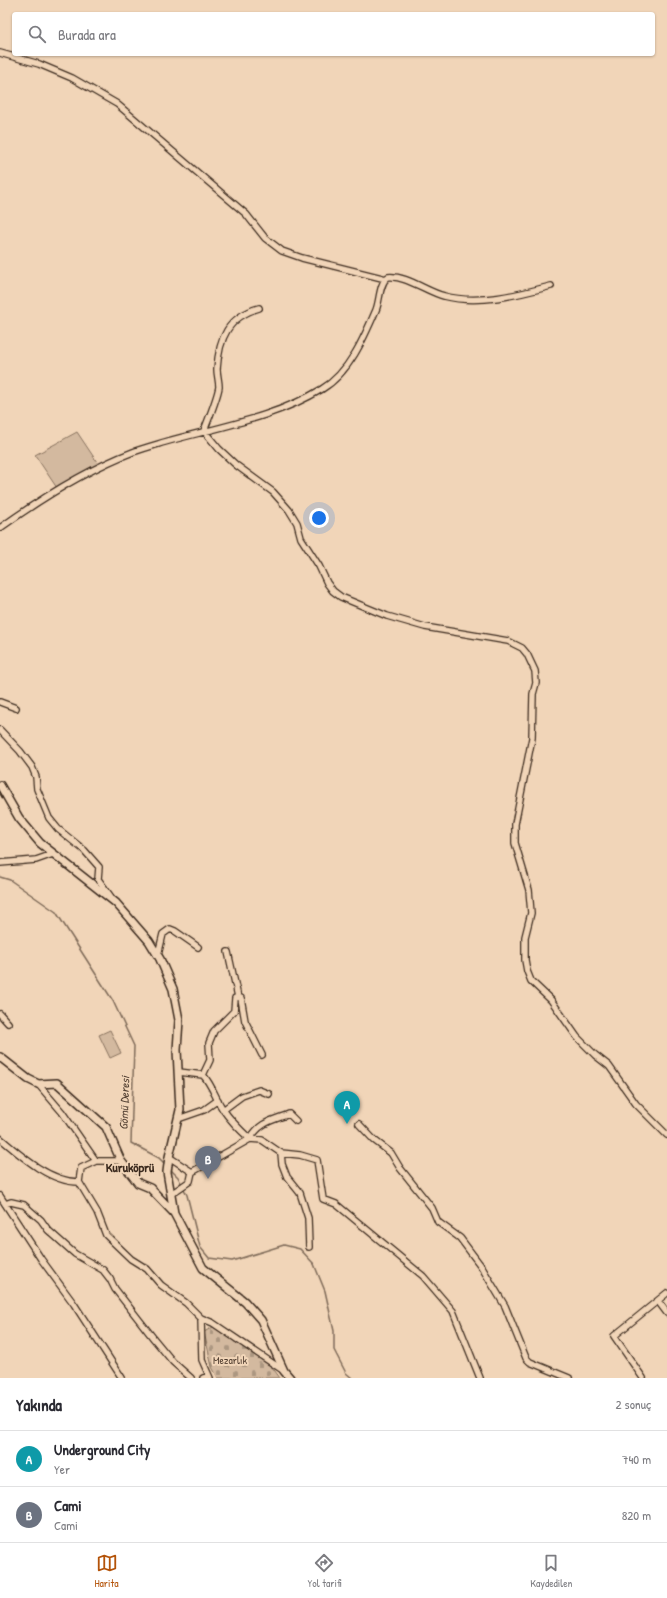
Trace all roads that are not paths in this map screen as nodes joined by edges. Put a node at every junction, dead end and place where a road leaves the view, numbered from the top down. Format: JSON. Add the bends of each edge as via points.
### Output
{"nodes":[{"id":1,"x":0,"y":53,"type":"edge"},
{"id":2,"x":386,"y":279,"type":"junction"},
{"id":3,"x":551,"y":286,"type":"dead end"},
{"id":4,"x":259,"y":308,"type":"dead end"},
{"id":5,"x":204,"y":432,"type":"junction"},
{"id":6,"x":0,"y":528,"type":"edge"},
{"id":7,"x":0,"y":702,"type":"edge"},
{"id":8,"x":16,"y":708,"type":"dead end"},
{"id":9,"x":0,"y":730,"type":"edge"},
{"id":10,"x":0,"y":785,"type":"edge"},
{"id":11,"x":53,"y":854,"type":"junction"},
{"id":12,"x":0,"y":863,"type":"edge"},
{"id":13,"x":116,"y":903,"type":"junction"},
{"id":14,"x":198,"y":947,"type":"dead end"},
{"id":15,"x":228,"y":952,"type":"dead end"},
{"id":16,"x":158,"y":956,"type":"junction"},
{"id":17,"x":238,"y":997,"type":"junction"},
{"id":18,"x":0,"y":1014,"type":"edge"},
{"id":19,"x":8,"y":1023,"type":"dead end"},
{"id":20,"x":262,"y":1055,"type":"dead end"},
{"id":21,"x":0,"y":1057,"type":"edge"},
{"id":22,"x":178,"y":1072,"type":"junction"},
{"id":23,"x":203,"y":1075,"type":"junction"},
{"id":24,"x":38,"y":1084,"type":"junction"},
{"id":25,"x":269,"y":1094,"type":"dead end"},
{"id":26,"x":218,"y":1100,"type":"junction"},
{"id":27,"x":223,"y":1110,"type":"junction"},
{"id":28,"x":178,"y":1119,"type":"junction"},
{"id":29,"x":296,"y":1121,"type":"dead end"},
{"id":30,"x":359,"y":1124,"type":"dead end"},
{"id":31,"x":667,"y":1135,"type":"edge"},
{"id":32,"x":0,"y":1138,"type":"edge"},
{"id":33,"x":250,"y":1139,"type":"junction"},
{"id":34,"x":281,"y":1153,"type":"junction"},
{"id":35,"x":168,"y":1157,"type":"junction"},
{"id":36,"x":96,"y":1161,"type":"junction"},
{"id":37,"x":121,"y":1161,"type":"junction"},
{"id":38,"x":192,"y":1172,"type":"junction"},
{"id":39,"x":80,"y":1182,"type":"junction"},
{"id":40,"x":171,"y":1194,"type":"junction"},
{"id":41,"x":0,"y":1196,"type":"edge"},
{"id":42,"x":5,"y":1204,"type":"junction"},
{"id":43,"x":174,"y":1213,"type":"junction"},
{"id":44,"x":309,"y":1247,"type":"dead end"},
{"id":45,"x":667,"y":1293,"type":"edge"},
{"id":46,"x":658,"y":1301,"type":"junction"},
{"id":47,"x":667,"y":1313,"type":"edge"},
{"id":48,"x":201,"y":1318,"type":"junction"},
{"id":49,"x":284,"y":1371,"type":"junction"},
{"id":50,"x":207,"y":1377,"type":"edge"},
{"id":51,"x":122,"y":1378,"type":"edge"},
{"id":52,"x":191,"y":1378,"type":"edge"},
{"id":53,"x":290,"y":1378,"type":"edge"},
{"id":54,"x":480,"y":1378,"type":"edge"},
{"id":55,"x":569,"y":1378,"type":"edge"},
{"id":56,"x":643,"y":1378,"type":"edge"}],
"edges":[{"from":1,"to":2,"type":"street","via":[[39,64],[72,78],[117,104],[246,214],[265,238],[282,251]]},
{"from":2,"to":3,"type":"street","via":[[391,277],[404,280],[442,296],[466,300],[519,294]]},
{"from":2,"to":5,"type":"street","via":[[365,334],[340,374],[323,388],[295,404]]},
{"from":4,"to":5,"type":"street","via":[[246,312],[226,330],[217,369],[219,388]]},
{"from":5,"to":6,"type":"street","via":[[134,451],[98,468]]},
{"from":5,"to":31,"type":"street","via":[[236,465],[273,492],[288,510],[327,583],[341,597],[387,616],[425,627],[516,644],[527,654],[535,672],[536,683],[532,738],[515,824],[515,844],[529,890],[531,913],[525,937],[526,971],[531,981],[562,1014],[577,1037],[610,1066],[636,1104]]},
{"from":7,"to":8,"type":"street"},
{"from":9,"to":13,"type":"street","via":[[32,766],[37,789],[49,818],[99,867],[98,879]]},
{"from":10,"to":11,"type":"street","via":[[19,818]]},
{"from":11,"to":12,"type":"street","via":[[36,860]]},
{"from":11,"to":13,"type":"street"},
{"from":13,"to":16,"type":"street","via":[[149,941]]},
{"from":14,"to":16,"type":"street","via":[[170,929],[164,934]]},
{"from":15,"to":17,"type":"street"},
{"from":16,"to":22,"type":"street","via":[[173,989],[179,1020]]},
{"from":17,"to":20,"type":"street","via":[[241,999],[245,1021]]},
{"from":17,"to":23,"type":"street","via":[[234,1011],[214,1031],[209,1042],[210,1060]]},
{"from":18,"to":19,"type":"street"},
{"from":21,"to":24,"type":"street"},
{"from":22,"to":23,"type":"street"},
{"from":22,"to":28,"type":"street"},
{"from":23,"to":26,"type":"street"},
{"from":24,"to":36,"type":"street","via":[[62,1112]]},
{"from":24,"to":37,"type":"street","via":[[57,1084],[91,1113],[106,1127]]},
{"from":25,"to":27,"type":"street","via":[[259,1090],[242,1096]]},
{"from":26,"to":27,"type":"street"},
{"from":26,"to":28,"type":"street","via":[[204,1110]]},
{"from":27,"to":33,"type":"street"},
{"from":28,"to":35,"type":"street"},
{"from":29,"to":33,"type":"street","via":[[289,1114],[264,1123],[256,1129]]},
{"from":30,"to":55,"type":"street","via":[[391,1153],[432,1208],[438,1222],[460,1238],[481,1266],[505,1306],[526,1358]]},
{"from":32,"to":39,"type":"street","via":[[34,1166],[70,1182]]},
{"from":33,"to":34,"type":"street","via":[[262,1140]]},
{"from":33,"to":38,"type":"street"},
{"from":34,"to":44,"type":"street","via":[[287,1177],[300,1193],[308,1218]]},
{"from":34,"to":54,"type":"street","via":[[317,1160],[323,1199],[336,1204],[423,1276],[453,1311]]},
{"from":35,"to":38,"type":"street"},
{"from":35,"to":40,"type":"street","via":[[167,1172]]},
{"from":36,"to":37,"type":"street"},
{"from":36,"to":39,"type":"street","via":[[80,1168]]},
{"from":37,"to":43,"type":"street","via":[[138,1183],[150,1188]]},
{"from":38,"to":40,"type":"street","via":[[190,1181]]},
{"from":39,"to":48,"type":"street","via":[[97,1212],[106,1235]]},
{"from":40,"to":43,"type":"street"},
{"from":41,"to":42,"type":"street"},
{"from":42,"to":51,"type":"street"},
{"from":42,"to":52,"type":"street","via":[[18,1203],[24,1206],[75,1254],[102,1270],[154,1339],[173,1362]]},
{"from":43,"to":49,"type":"street","via":[[204,1268],[245,1302],[260,1320]]},
{"from":45,"to":46,"type":"street"},
{"from":46,"to":47,"type":"street"},
{"from":46,"to":56,"type":"street","via":[[614,1336]]},
{"from":48,"to":49,"type":"street","via":[[213,1323]]},
{"from":48,"to":50,"type":"street","via":[[202,1360]]},
{"from":49,"to":53,"type":"street"}]}
